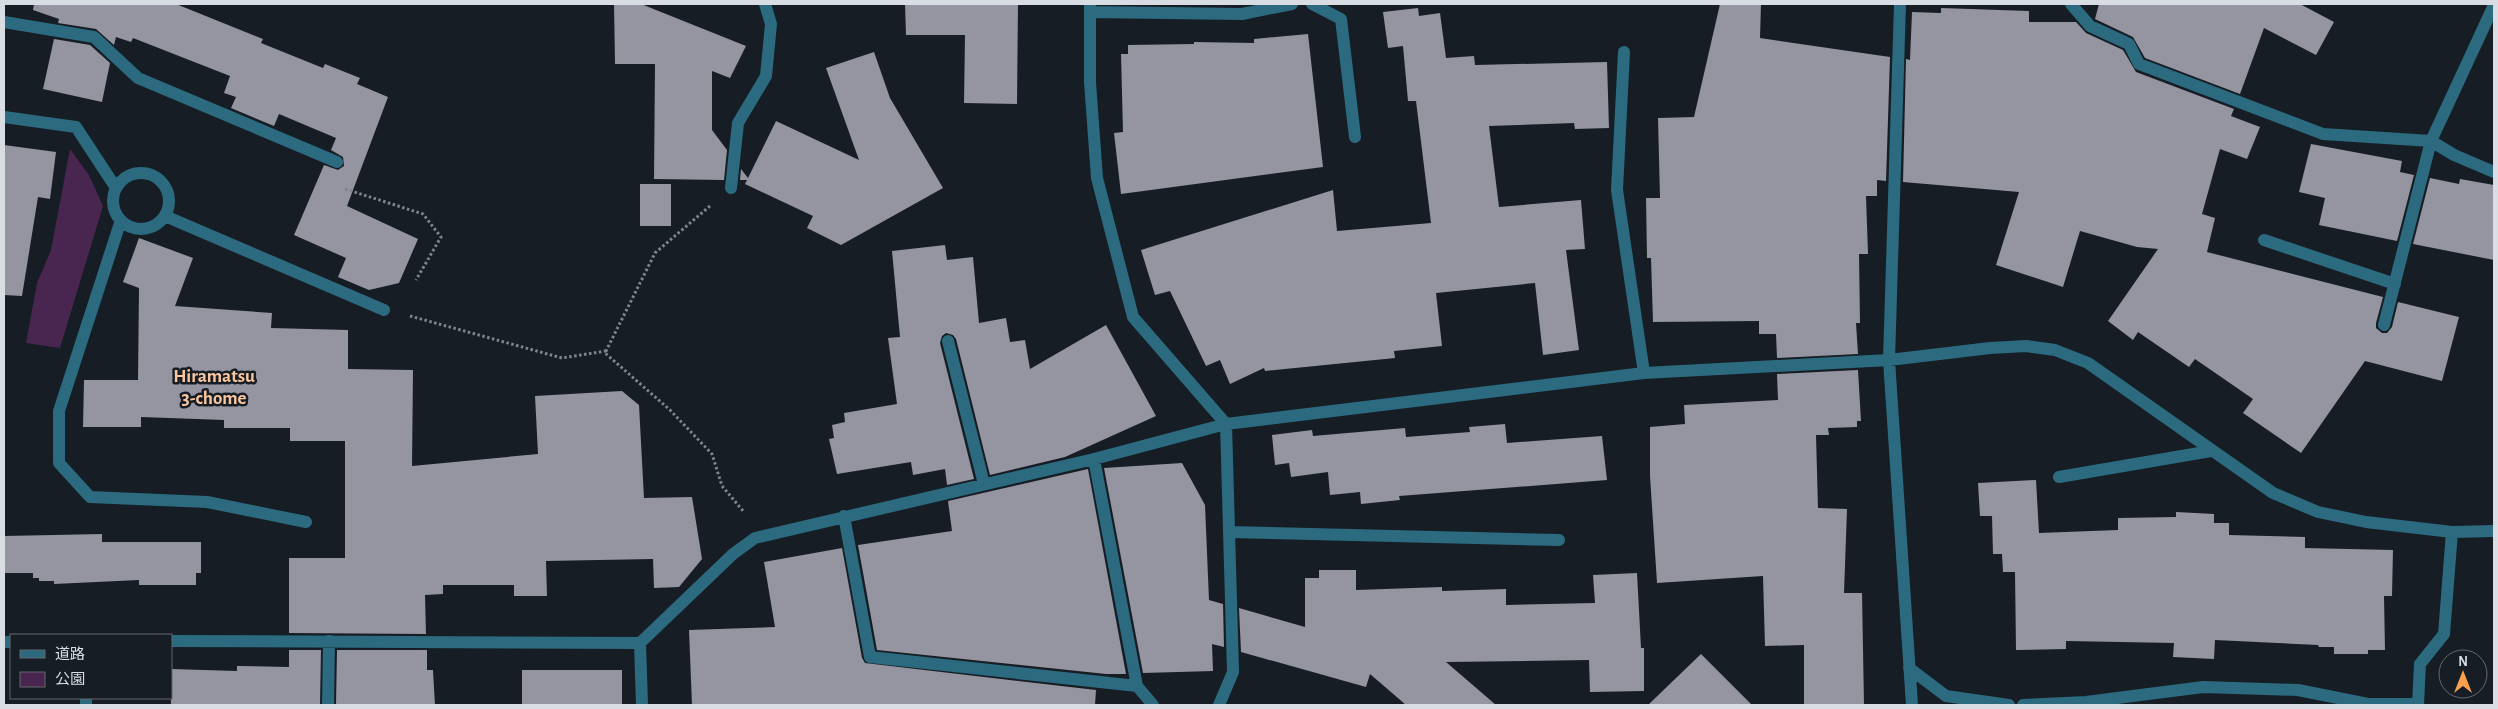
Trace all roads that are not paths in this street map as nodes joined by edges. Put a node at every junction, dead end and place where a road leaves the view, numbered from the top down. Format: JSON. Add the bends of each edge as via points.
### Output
{"nodes":[{"id":1,"x":765,"y":4,"type":"edge"},
{"id":2,"x":1292,"y":4,"type":"edge"},
{"id":3,"x":1312,"y":4,"type":"edge"},
{"id":4,"x":1900,"y":4,"type":"edge"},
{"id":5,"x":2071,"y":4,"type":"edge"},
{"id":6,"x":2494,"y":5,"type":"edge"},
{"id":7,"x":1090,"y":8,"type":"edge"},
{"id":8,"x":4,"y":22,"type":"edge"},
{"id":9,"x":1624,"y":52,"type":"dead end"},
{"id":10,"x":4,"y":117,"type":"edge"},
{"id":11,"x":1355,"y":137,"type":"dead end"},
{"id":12,"x":2431,"y":141,"type":"junction"},
{"id":13,"x":337,"y":162,"type":"road end"},
{"id":14,"x":2494,"y":172,"type":"edge"},
{"id":15,"x":116,"y":188,"type":"junction"},
{"id":16,"x":732,"y":188,"type":"road end"},
{"id":17,"x":165,"y":216,"type":"junction"},
{"id":18,"x":121,"y":220,"type":"junction"},
{"id":19,"x":2264,"y":240,"type":"dead end"},
{"id":20,"x":2395,"y":284,"type":"junction"},
{"id":21,"x":384,"y":310,"type":"road end"},
{"id":22,"x":2384,"y":326,"type":"dead end"},
{"id":23,"x":948,"y":341,"type":"dead end"},
{"id":24,"x":1889,"y":360,"type":"junction"},
{"id":25,"x":1644,"y":373,"type":"junction"},
{"id":26,"x":1226,"y":424,"type":"junction"},
{"id":27,"x":2211,"y":451,"type":"junction"},
{"id":28,"x":1094,"y":459,"type":"junction"},
{"id":29,"x":2059,"y":477,"type":"dead end"},
{"id":30,"x":984,"y":484,"type":"junction"},
{"id":31,"x":844,"y":516,"type":"junction"},
{"id":32,"x":306,"y":522,"type":"dead end"},
{"id":33,"x":2494,"y":531,"type":"edge"},
{"id":34,"x":1229,"y":532,"type":"junction"},
{"id":35,"x":2452,"y":532,"type":"junction"},
{"id":36,"x":1559,"y":540,"type":"dead end"},
{"id":37,"x":172,"y":641,"type":"edge"},
{"id":38,"x":329,"y":641,"type":"junction"},
{"id":39,"x":640,"y":644,"type":"junction"},
{"id":40,"x":1909,"y":668,"type":"junction"},
{"id":41,"x":1137,"y":686,"type":"junction"},
{"id":42,"x":2418,"y":704,"type":"edge"},
{"id":43,"x":328,"y":705,"type":"edge"},
{"id":44,"x":642,"y":705,"type":"edge"},
{"id":45,"x":1153,"y":705,"type":"edge"},
{"id":46,"x":1219,"y":705,"type":"edge"},
{"id":47,"x":1912,"y":705,"type":"edge"},
{"id":48,"x":2009,"y":705,"type":"edge"},
{"id":49,"x":2023,"y":705,"type":"edge"}],
"edges":[{"from":1,"to":16,"type":"street","via":[[771,24],[766,76],[738,123]]},
{"from":2,"to":7,"type":"street","via":[[1242,14]]},
{"from":3,"to":11,"type":"street","via":[[1341,19]]},
{"from":4,"to":24,"type":"street"},
{"from":5,"to":12,"type":"street","via":[[2090,26],[2130,44],[2140,64],[2323,134]]},
{"from":6,"to":12,"type":"street"},
{"from":7,"to":26,"type":"street","via":[[1090,82],[1097,178],[1134,318]]},
{"from":8,"to":13,"type":"street","via":[[94,37],[138,78]]},
{"from":9,"to":25,"type":"street","via":[[1617,190]]},
{"from":10,"to":15,"type":"street","via":[[76,127]]},
{"from":12,"to":14,"type":"street"},
{"from":12,"to":20,"type":"street"},
{"from":15,"to":17,"type":"street","via":[[129,175],[147,173],[156,176],[163,182],[170,199]]},
{"from":15,"to":18,"type":"street","via":[[113,205]]},
{"from":17,"to":18,"type":"street","via":[[152,227],[144,228],[128,226]]},
{"from":17,"to":21,"type":"street"},
{"from":18,"to":32,"type":"street","via":[[59,411],[59,463],[90,497],[207,502]]},
{"from":19,"to":20,"type":"street"},
{"from":20,"to":22,"type":"street"},
{"from":23,"to":30,"type":"street"},
{"from":24,"to":25,"type":"street"},
{"from":24,"to":27,"type":"street","via":[[1990,348],[2026,346],[2055,350],[2088,363]]},
{"from":24,"to":40,"type":"street"},
{"from":25,"to":26,"type":"street"},
{"from":26,"to":28,"type":"street"},
{"from":26,"to":34,"type":"street"},
{"from":27,"to":29,"type":"street"},
{"from":27,"to":35,"type":"street","via":[[2273,493],[2318,512],[2366,522]]},
{"from":28,"to":30,"type":"street"},
{"from":28,"to":41,"type":"street"},
{"from":30,"to":31,"type":"street"},
{"from":31,"to":39,"type":"street","via":[[755,538],[732,554]]},
{"from":31,"to":41,"type":"street","via":[[870,657]]},
{"from":33,"to":35,"type":"street"},
{"from":34,"to":36,"type":"street"},
{"from":34,"to":46,"type":"street","via":[[1233,672]]},
{"from":35,"to":42,"type":"street","via":[[2444,634],[2420,664]]},
{"from":37,"to":38,"type":"street"},
{"from":38,"to":39,"type":"street"},
{"from":38,"to":43,"type":"street"},
{"from":39,"to":44,"type":"street"},
{"from":40,"to":47,"type":"street"},
{"from":40,"to":48,"type":"street","via":[[1946,696]]},
{"from":41,"to":45,"type":"street"},
{"from":42,"to":49,"type":"street","via":[[2368,704],[2298,690],[2203,687],[2086,702]]}]}
